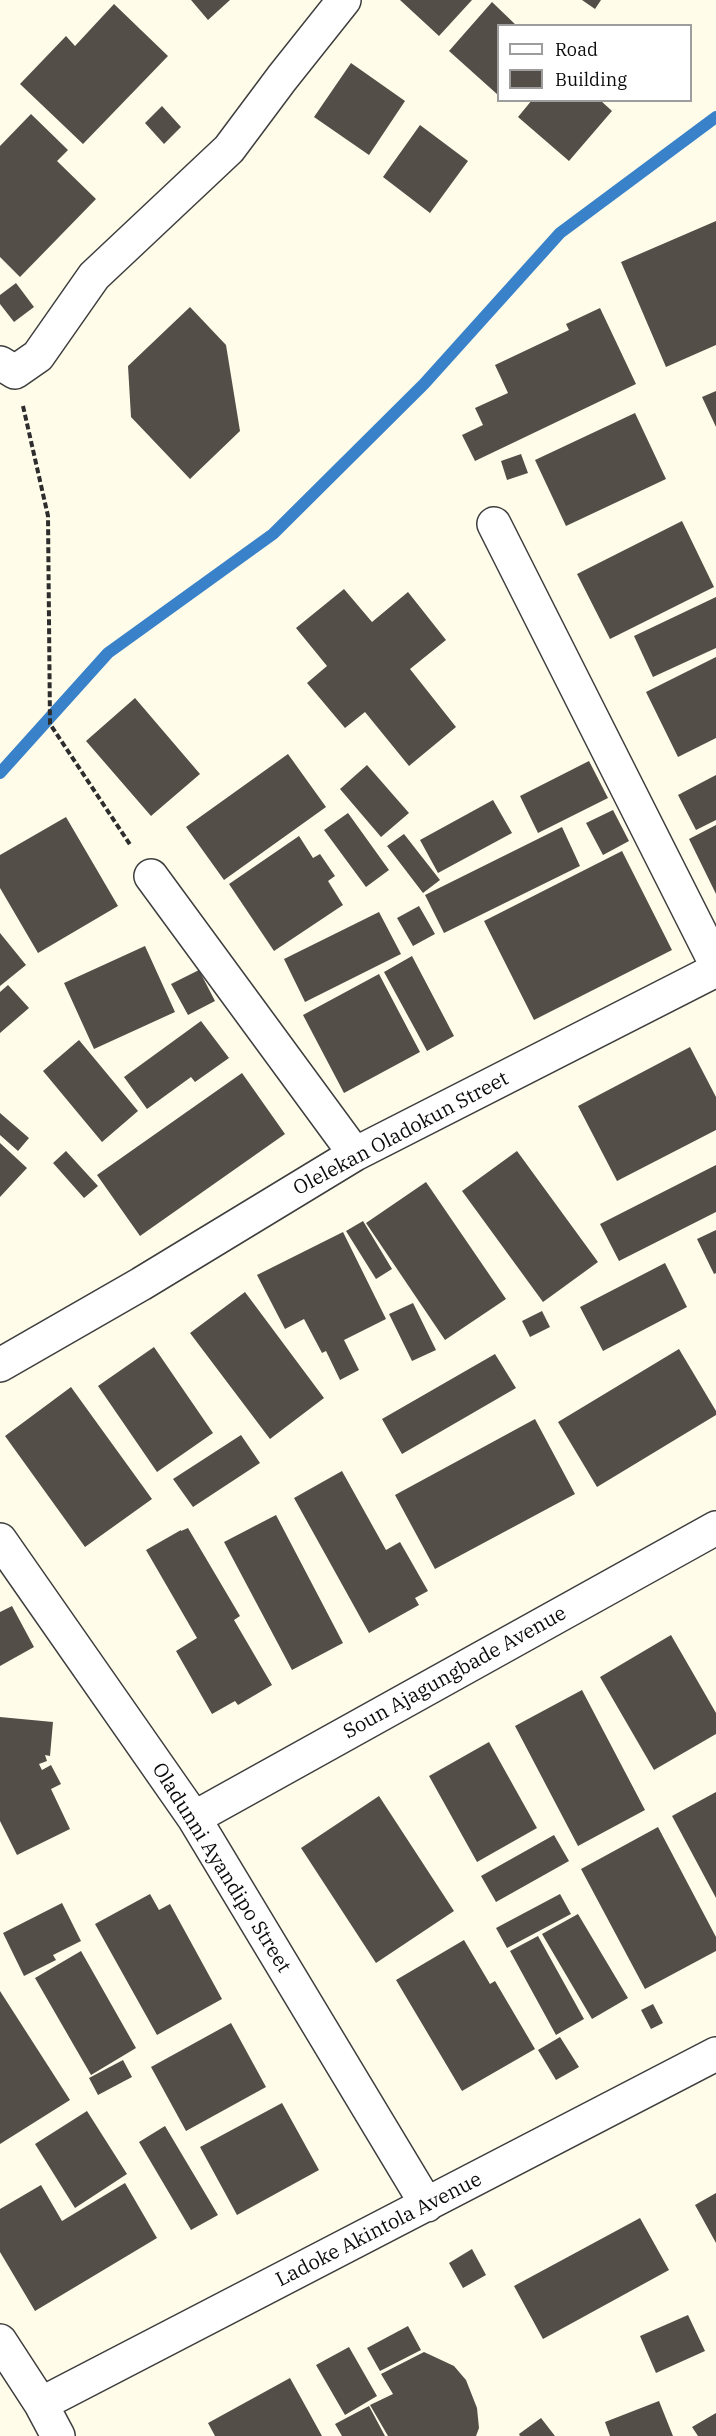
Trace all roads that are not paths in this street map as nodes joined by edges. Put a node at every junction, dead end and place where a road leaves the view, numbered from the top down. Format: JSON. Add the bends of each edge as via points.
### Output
{"nodes":[{"id":1,"x":344,"y":0,"type":"edge"},
{"id":2,"x":8,"y":368,"type":"edge"},
{"id":3,"x":494,"y":524,"type":"dead end"},
{"id":4,"x":151,"y":876,"type":"road end"},
{"id":5,"x":716,"y":964,"type":"edge"},
{"id":6,"x":716,"y":970,"type":"edge"},
{"id":7,"x":355,"y":1154,"type":"junction"},
{"id":8,"x":0,"y":1365,"type":"edge"},
{"id":9,"x":716,"y":1528,"type":"edge"},
{"id":10,"x":0,"y":1540,"type":"edge"},
{"id":11,"x":194,"y":1818,"type":"junction"},
{"id":12,"x":716,"y":2054,"type":"edge"},
{"id":13,"x":427,"y":2205,"type":"junction"},
{"id":14,"x":0,"y":2341,"type":"edge"},
{"id":15,"x":41,"y":2404,"type":"junction"},
{"id":16,"x":58,"y":2436,"type":"edge"}],
"edges":[{"from":1,"to":2,"type":"street","via":[[229,149],[94,276],[38,356]]},
{"from":3,"to":5,"type":"street"},
{"from":4,"to":7,"type":"street"},
{"from":6,"to":7,"type":"street","name":"Olelekan Oladokun Street"},
{"from":7,"to":8,"type":"street","name":"Olelekan Oladokun Street"},
{"from":9,"to":11,"type":"street","name":"Soun Ajagungbade Avenue"},
{"from":10,"to":11,"type":"street","name":"Oladunni Ayandipo Street"},
{"from":11,"to":13,"type":"street","name":"Oladunni Ayandipo Street"},
{"from":12,"to":13,"type":"street","name":"Ladoke Akintola Avenue"},
{"from":13,"to":15,"type":"street","name":"Ladoke Akintola Avenue"},
{"from":14,"to":15,"type":"street"},
{"from":15,"to":16,"type":"street"}]}
